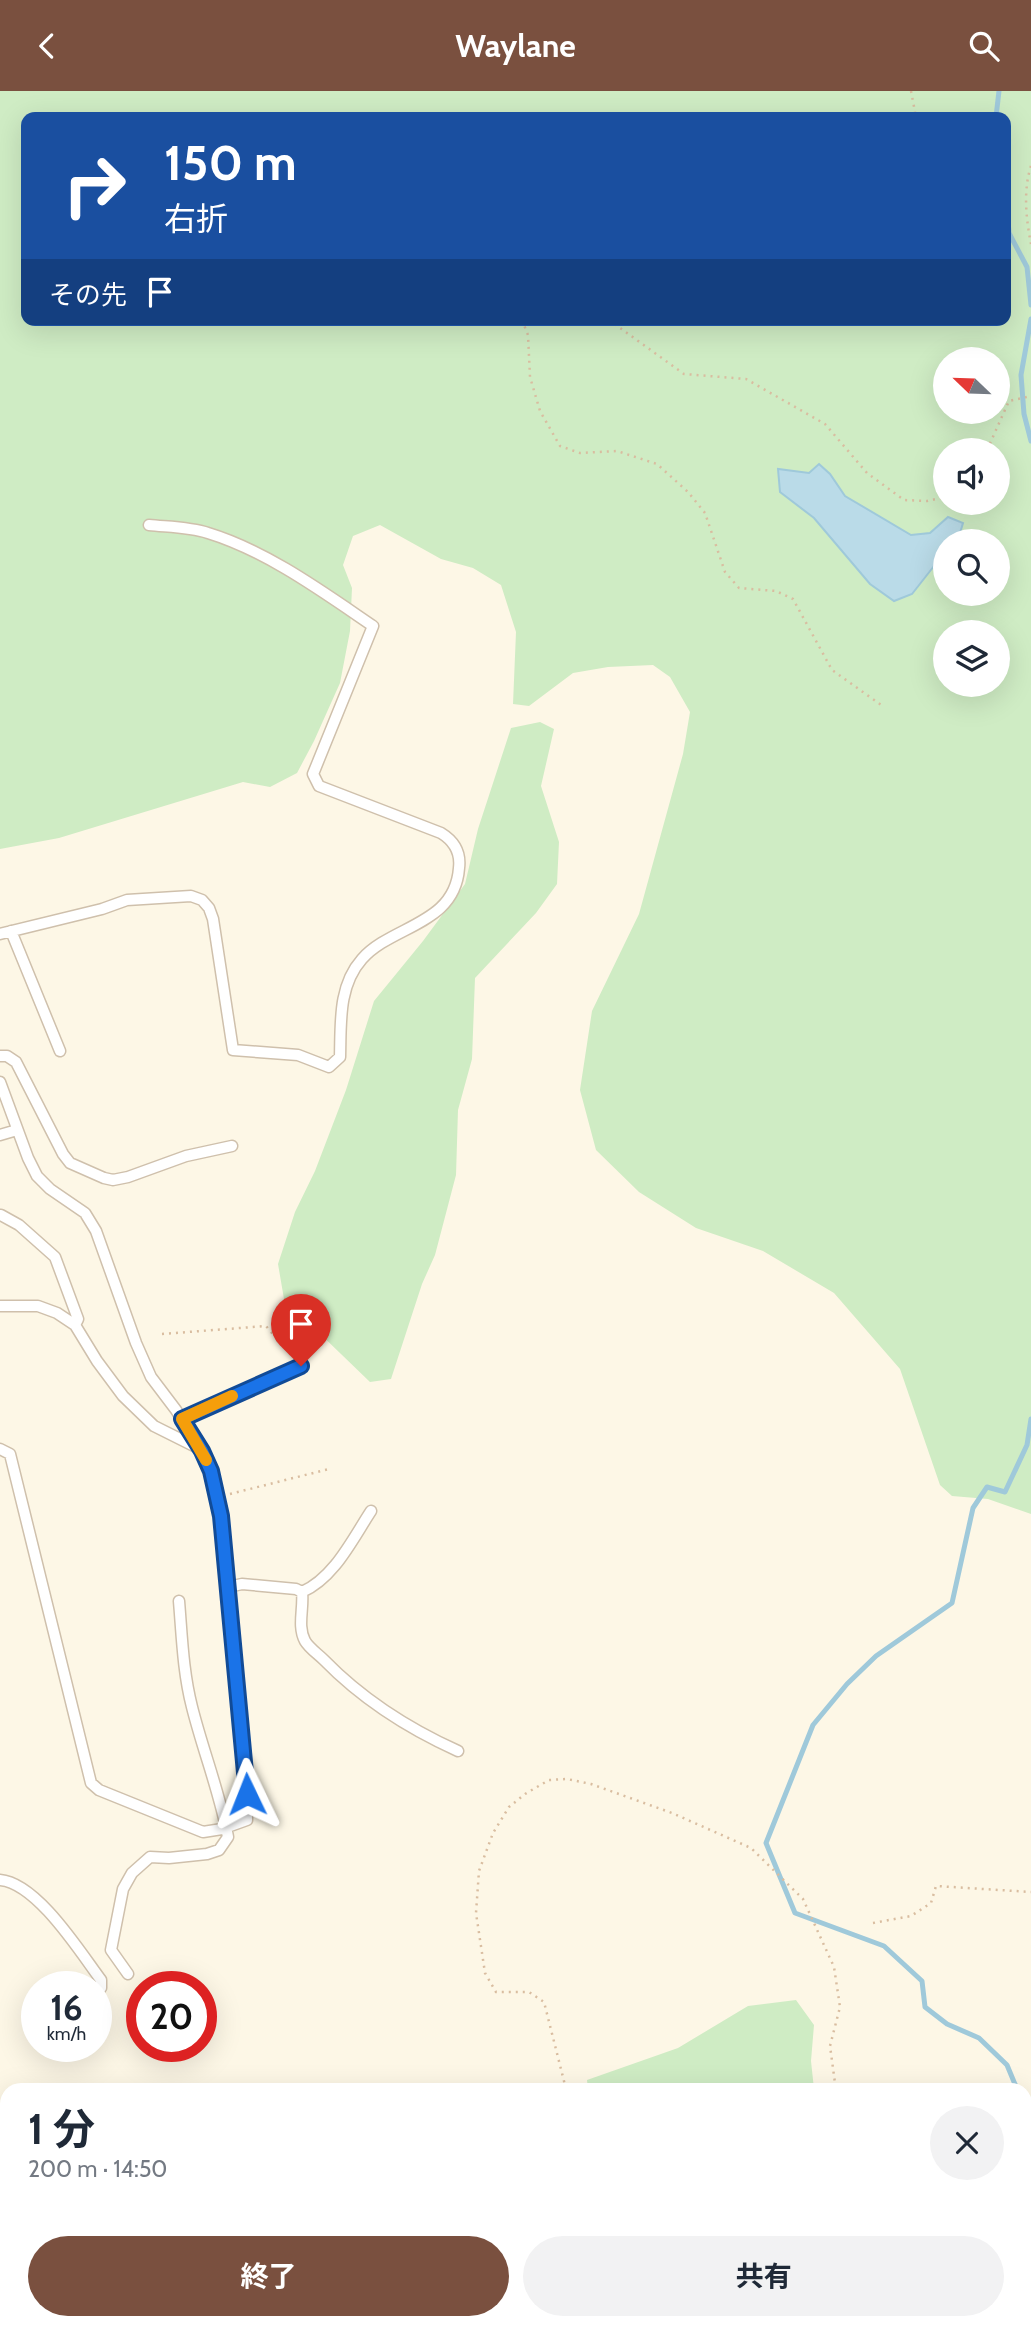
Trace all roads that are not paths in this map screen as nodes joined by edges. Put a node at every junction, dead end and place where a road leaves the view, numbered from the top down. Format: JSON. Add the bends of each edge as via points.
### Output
{"nodes":[{"id":1,"x":149,"y":525,"type":"dead end"},
{"id":2,"x":11,"y":931,"type":"junction"},
{"id":3,"x":0,"y":934,"type":"edge"},
{"id":4,"x":60,"y":1051,"type":"dead end"},
{"id":5,"x":0,"y":1056,"type":"edge"},
{"id":6,"x":0,"y":1082,"type":"edge"},
{"id":7,"x":17,"y":1130,"type":"junction"},
{"id":8,"x":0,"y":1135,"type":"edge"},
{"id":9,"x":232,"y":1146,"type":"dead end"},
{"id":10,"x":1,"y":1215,"type":"edge"},
{"id":11,"x":0,"y":1306,"type":"edge"},
{"id":12,"x":75,"y":1325,"type":"junction"},
{"id":13,"x":301,"y":1366,"type":"road end"},
{"id":14,"x":182,"y":1419,"type":"junction"},
{"id":15,"x":0,"y":1449,"type":"edge"},
{"id":16,"x":202,"y":1451,"type":"junction"},
{"id":17,"x":371,"y":1511,"type":"dead end"},
{"id":18,"x":228,"y":1587,"type":"junction"},
{"id":19,"x":302,"y":1592,"type":"junction"},
{"id":20,"x":179,"y":1601,"type":"dead end"},
{"id":21,"x":458,"y":1751,"type":"dead end"},
{"id":22,"x":227,"y":1827,"type":"junction"},
{"id":23,"x":0,"y":1880,"type":"edge"},
{"id":24,"x":95,"y":1971,"type":"edge"},
{"id":25,"x":126,"y":1971,"type":"edge"}],
"edges":[{"from":1,"to":2,"type":"lane","via":[[207,532],[293,573],[373,626],[313,774],[319,786],[451,839],[460,855],[452,893],[435,913],[360,960],[343,996],[340,1057],[329,1067],[298,1055],[233,1050],[213,919],[202,900],[191,896],[127,900]]},
{"from":2,"to":3,"type":"lane"},
{"from":2,"to":4,"type":"lane"},
{"from":5,"to":9,"type":"lane","via":[[16,1062],[70,1163],[104,1178],[128,1177],[186,1156]]},
{"from":6,"to":7,"type":"lane"},
{"from":7,"to":8,"type":"lane"},
{"from":7,"to":14,"type":"lane","via":[[37,1175],[85,1213],[96,1231],[151,1377]]},
{"from":10,"to":12,"type":"lane","via":[[55,1257],[78,1319]]},
{"from":11,"to":12,"type":"lane","via":[[38,1306]]},
{"from":12,"to":16,"type":"lane","via":[[123,1396],[155,1426]]},
{"from":13,"to":14,"type":"lane"},
{"from":14,"to":16,"type":"lane"},
{"from":15,"to":22,"type":"lane","via":[[10,1454],[91,1783],[204,1832]]},
{"from":16,"to":18,"type":"lane","via":[[221,1516]]},
{"from":17,"to":19,"type":"lane","via":[[328,1574]]},
{"from":18,"to":19,"type":"lane","via":[[242,1584]]},
{"from":18,"to":22,"type":"lane","via":[[247,1820]]},
{"from":19,"to":21,"type":"lane","via":[[305,1641],[344,1681],[410,1728]]},
{"from":20,"to":22,"type":"lane","via":[[191,1706]]},
{"from":22,"to":25,"type":"lane","via":[[228,1837],[219,1850],[150,1857],[132,1873],[123,1889],[111,1950]]},
{"from":23,"to":24,"type":"lane","via":[[20,1888],[57,1919]]}]}
